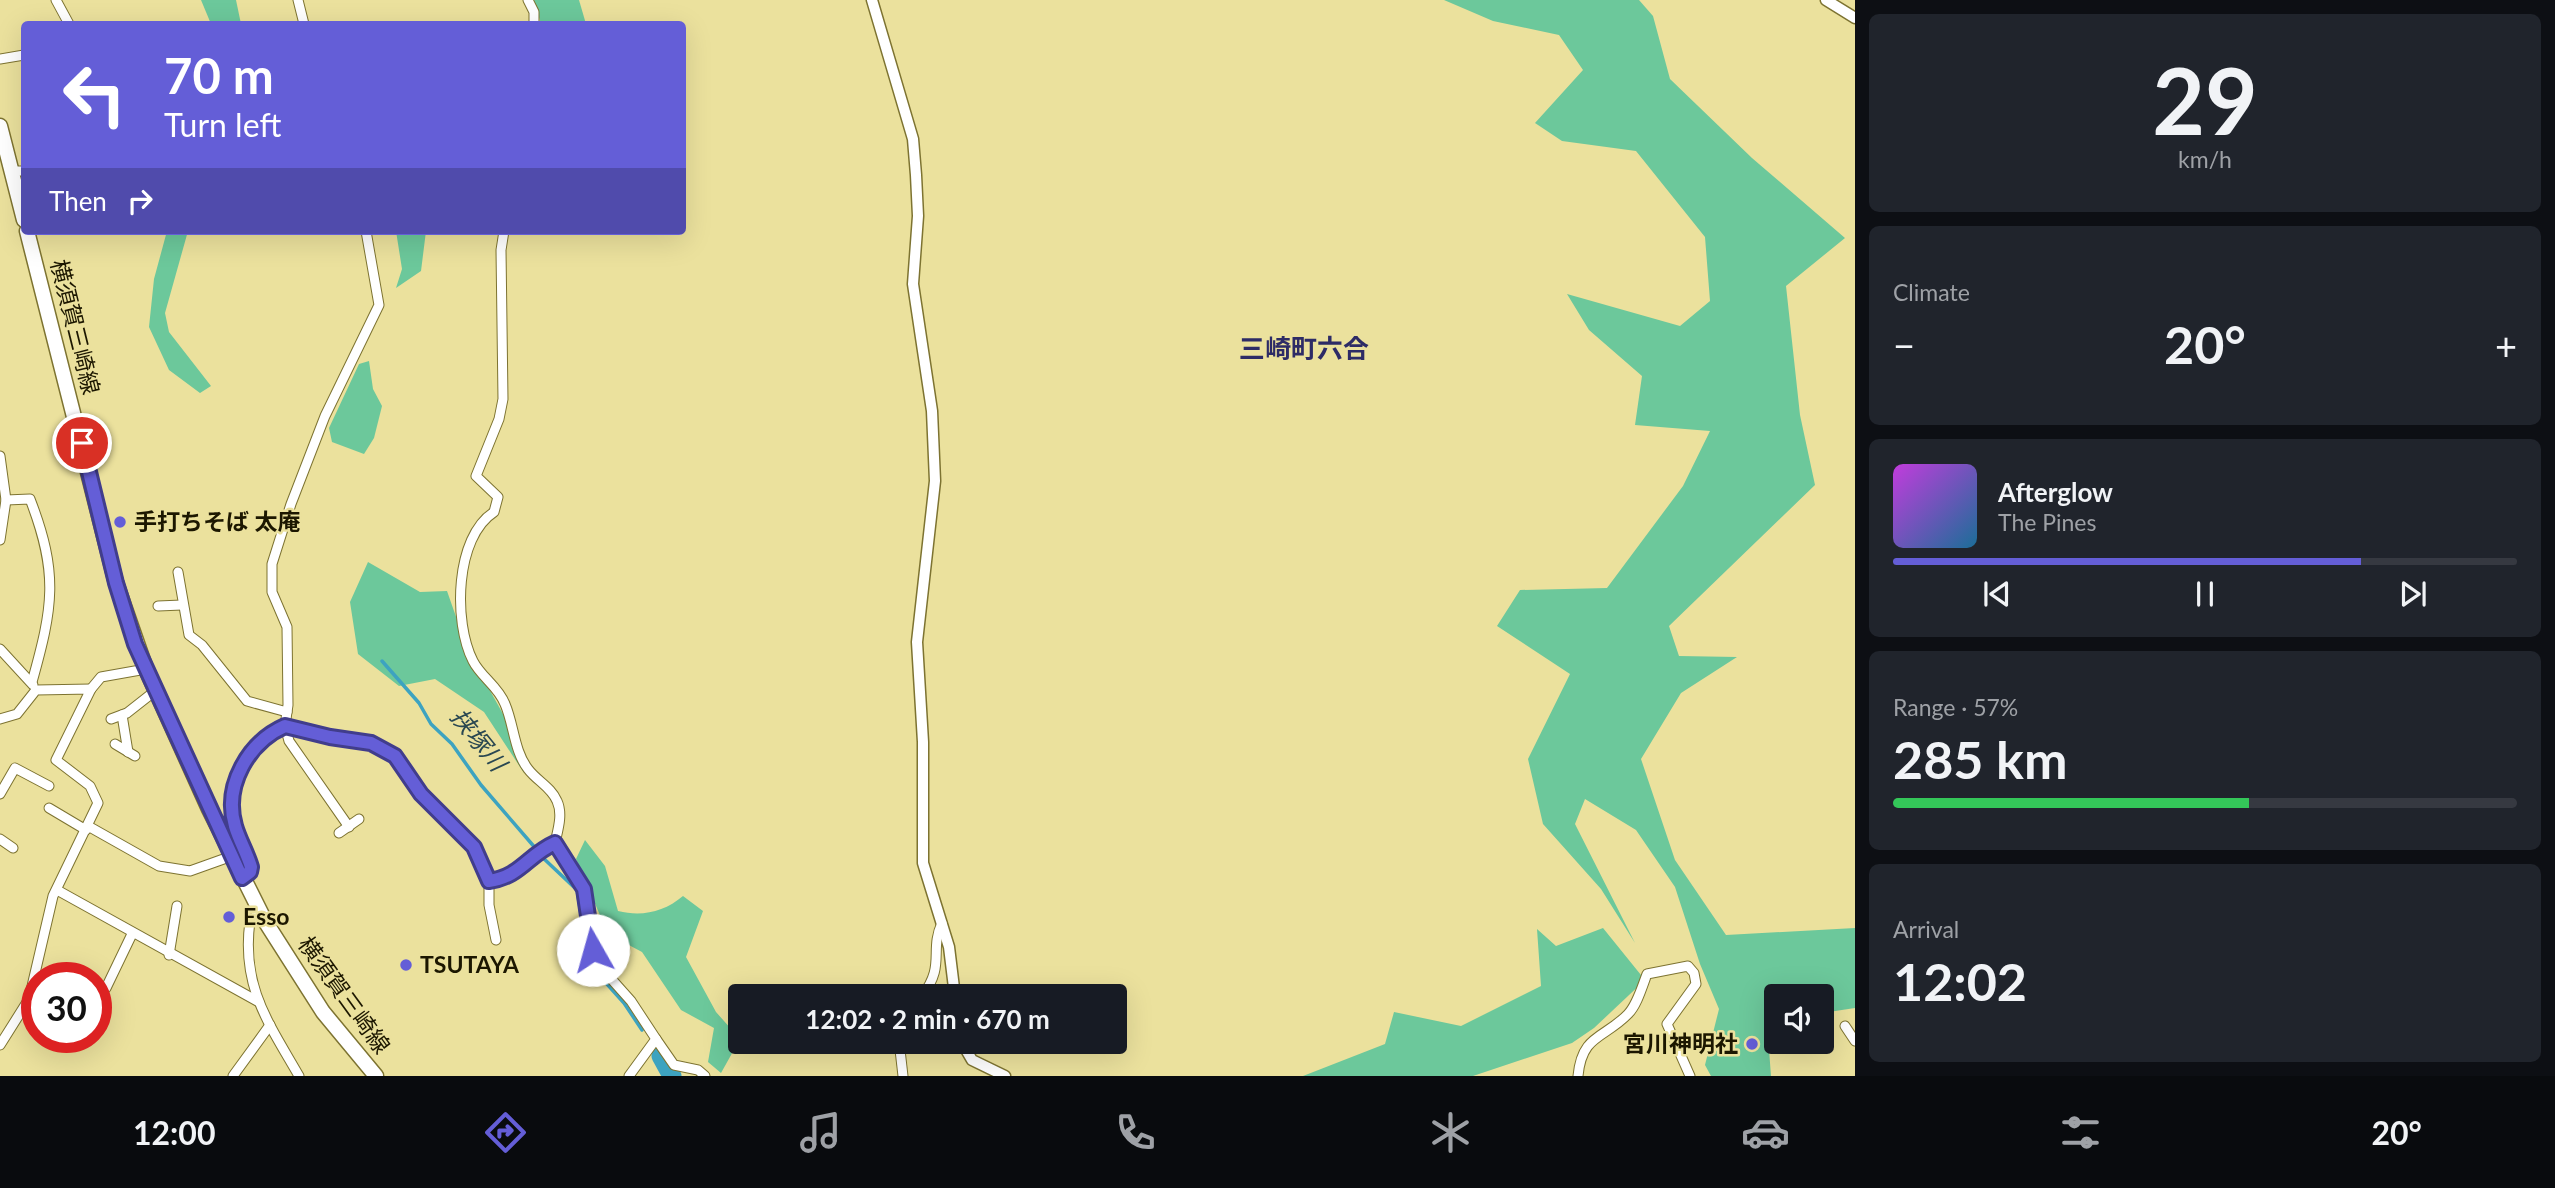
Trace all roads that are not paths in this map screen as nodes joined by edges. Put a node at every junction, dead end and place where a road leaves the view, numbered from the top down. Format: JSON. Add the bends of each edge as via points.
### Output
{"nodes":[{"id":1,"x":56,"y":0,"type":"edge"},
{"id":2,"x":298,"y":0,"type":"edge"},
{"id":3,"x":528,"y":0,"type":"edge"},
{"id":4,"x":872,"y":0,"type":"edge"},
{"id":5,"x":1826,"y":0,"type":"edge"},
{"id":6,"x":1855,"y":18,"type":"edge"},
{"id":7,"x":67,"y":21,"type":"edge"},
{"id":8,"x":303,"y":21,"type":"edge"},
{"id":9,"x":534,"y":21,"type":"edge"},
{"id":10,"x":21,"y":56,"type":"edge"},
{"id":11,"x":0,"y":59,"type":"edge"},
{"id":12,"x":0,"y":129,"type":"edge"},
{"id":13,"x":18,"y":171,"type":"edge"},
{"id":14,"x":21,"y":196,"type":"edge"},
{"id":15,"x":28,"y":235,"type":"edge"},
{"id":16,"x":367,"y":235,"type":"edge"},
{"id":17,"x":504,"y":235,"type":"edge"},
{"id":18,"x":0,"y":456,"type":"edge"},
{"id":19,"x":6,"y":500,"type":"junction"},
{"id":20,"x":0,"y":540,"type":"edge"},
{"id":21,"x":178,"y":572,"type":"dead end"},
{"id":22,"x":182,"y":605,"type":"junction"},
{"id":23,"x":158,"y":606,"type":"dead end"},
{"id":24,"x":0,"y":649,"type":"edge"},
{"id":25,"x":146,"y":669,"type":"junction"},
{"id":26,"x":34,"y":686,"type":"junction"},
{"id":27,"x":91,"y":689,"type":"junction"},
{"id":28,"x":155,"y":691,"type":"junction"},
{"id":29,"x":287,"y":712,"type":"junction"},
{"id":30,"x":122,"y":715,"type":"junction"},
{"id":31,"x":0,"y":719,"type":"edge"},
{"id":32,"x":111,"y":719,"type":"dead end"},
{"id":33,"x":285,"y":726,"type":"junction"},
{"id":34,"x":115,"y":744,"type":"dead end"},
{"id":35,"x":49,"y":786,"type":"dead end"},
{"id":36,"x":0,"y":794,"type":"edge"},
{"id":37,"x":49,"y":808,"type":"dead end"},
{"id":38,"x":359,"y":819,"type":"dead end"},
{"id":39,"x":349,"y":827,"type":"junction"},
{"id":40,"x":87,"y":828,"type":"junction"},
{"id":41,"x":339,"y":833,"type":"dead end"},
{"id":42,"x":0,"y":839,"type":"edge"},
{"id":43,"x":555,"y":843,"type":"junction"},
{"id":44,"x":13,"y":848,"type":"dead end"},
{"id":45,"x":232,"y":856,"type":"junction"},
{"id":46,"x":242,"y":878,"type":"junction"},
{"id":47,"x":489,"y":881,"type":"junction"},
{"id":48,"x":57,"y":890,"type":"junction"},
{"id":49,"x":177,"y":906,"type":"dead end"},
{"id":50,"x":260,"y":912,"type":"junction"},
{"id":51,"x":943,"y":923,"type":"junction"},
{"id":52,"x":132,"y":934,"type":"junction"},
{"id":53,"x":496,"y":940,"type":"dead end"},
{"id":54,"x":169,"y":955,"type":"junction"},
{"id":55,"x":112,"y":976,"type":"edge"},
{"id":56,"x":929,"y":984,"type":"edge"},
{"id":57,"x":954,"y":984,"type":"edge"},
{"id":58,"x":259,"y":1002,"type":"junction"},
{"id":59,"x":270,"y":1025,"type":"junction"},
{"id":60,"x":1844,"y":1026,"type":"dead end"},
{"id":61,"x":656,"y":1039,"type":"junction"},
{"id":62,"x":1855,"y":1041,"type":"edge"},
{"id":63,"x":1,"y":1042,"type":"edge"},
{"id":64,"x":900,"y":1054,"type":"edge"},
{"id":65,"x":969,"y":1054,"type":"edge"},
{"id":66,"x":233,"y":1076,"type":"edge"},
{"id":67,"x":299,"y":1076,"type":"edge"},
{"id":68,"x":376,"y":1076,"type":"edge"},
{"id":69,"x":629,"y":1076,"type":"edge"},
{"id":70,"x":705,"y":1076,"type":"edge"},
{"id":71,"x":903,"y":1076,"type":"edge"},
{"id":72,"x":1005,"y":1076,"type":"edge"},
{"id":73,"x":1578,"y":1076,"type":"edge"},
{"id":74,"x":1690,"y":1076,"type":"edge"}],
"edges":[{"from":1,"to":7,"type":"street"},
{"from":2,"to":8,"type":"street"},
{"from":3,"to":9,"type":"street"},
{"from":4,"to":51,"type":"street","via":[[913,139],[918,198],[913,284],[933,421],[935,481],[918,642],[923,863]]},
{"from":5,"to":6,"type":"street"},
{"from":10,"to":11,"type":"street"},
{"from":12,"to":13,"type":"main road"},
{"from":13,"to":14,"type":"main road"},
{"from":15,"to":25,"type":"main road","name":"横須賀三崎線","via":[[116,583]]},
{"from":16,"to":29,"type":"street","via":[[379,305],[326,416],[272,564],[272,592],[287,627]]},
{"from":17,"to":43,"type":"street","via":[[503,399],[475,476],[498,497],[494,512],[483,519],[467,547],[461,576],[465,635],[475,664],[505,704],[528,769],[557,801],[561,814]]},
{"from":18,"to":19,"type":"street"},
{"from":19,"to":20,"type":"street"},
{"from":19,"to":26,"type":"street","via":[[30,499],[46,540],[51,598]]},
{"from":21,"to":22,"type":"street"},
{"from":22,"to":23,"type":"street"},
{"from":22,"to":29,"type":"street","via":[[189,635],[247,701]]},
{"from":24,"to":26,"type":"street"},
{"from":25,"to":27,"type":"street","via":[[101,677]]},
{"from":25,"to":28,"type":"main road","name":"横須賀三崎線"},
{"from":26,"to":27,"type":"street"},
{"from":26,"to":31,"type":"street","via":[[17,714]]},
{"from":27,"to":40,"type":"street","via":[[56,760],[90,786],[98,803]]},
{"from":28,"to":30,"type":"street"},
{"from":28,"to":45,"type":"main road","name":"横須賀三崎線"},
{"from":29,"to":33,"type":"street"},
{"from":30,"to":32,"type":"street"},
{"from":30,"to":34,"type":"street","via":[[131,754]]},
{"from":33,"to":39,"type":"street","via":[[289,741]]},
{"from":33,"to":46,"type":"street","via":[[261,741],[237,777],[233,816],[251,867]]},
{"from":33,"to":47,"type":"street","via":[[371,743],[395,756],[421,794],[474,847]]},
{"from":35,"to":36,"type":"street","via":[[15,768]]},
{"from":37,"to":40,"type":"street"},
{"from":38,"to":39,"type":"street"},
{"from":39,"to":41,"type":"street"},
{"from":40,"to":45,"type":"street","via":[[159,866],[190,871]]},
{"from":40,"to":48,"type":"street"},
{"from":42,"to":44,"type":"street"},
{"from":43,"to":47,"type":"street","via":[[513,875]]},
{"from":43,"to":61,"type":"street","via":[[584,889],[598,964]]},
{"from":45,"to":46,"type":"main road","name":"横須賀三崎線"},
{"from":46,"to":50,"type":"main road","name":"横須賀三崎線"},
{"from":47,"to":53,"type":"street"},
{"from":48,"to":52,"type":"street"},
{"from":48,"to":63,"type":"street","via":[[45,922],[33,989]]},
{"from":49,"to":54,"type":"street"},
{"from":50,"to":58,"type":"street","via":[[250,921],[247,942],[247,964]]},
{"from":50,"to":68,"type":"main road","name":"横須賀三崎線","via":[[310,995]]},
{"from":51,"to":56,"type":"street","via":[[937,935],[936,973]]},
{"from":51,"to":57,"type":"street"},
{"from":52,"to":54,"type":"street"},
{"from":52,"to":55,"type":"street"},
{"from":54,"to":58,"type":"street"},
{"from":58,"to":59,"type":"street"},
{"from":59,"to":66,"type":"street"},
{"from":59,"to":67,"type":"street"},
{"from":60,"to":62,"type":"street"},
{"from":61,"to":69,"type":"street"},
{"from":61,"to":70,"type":"street","via":[[674,1065]]},
{"from":64,"to":71,"type":"street"},
{"from":65,"to":72,"type":"street"},
{"from":73,"to":74,"type":"street","via":[[1585,1049],[1593,1038],[1629,1014],[1647,974],[1688,966],[1696,984],[1667,1024]]}]}
